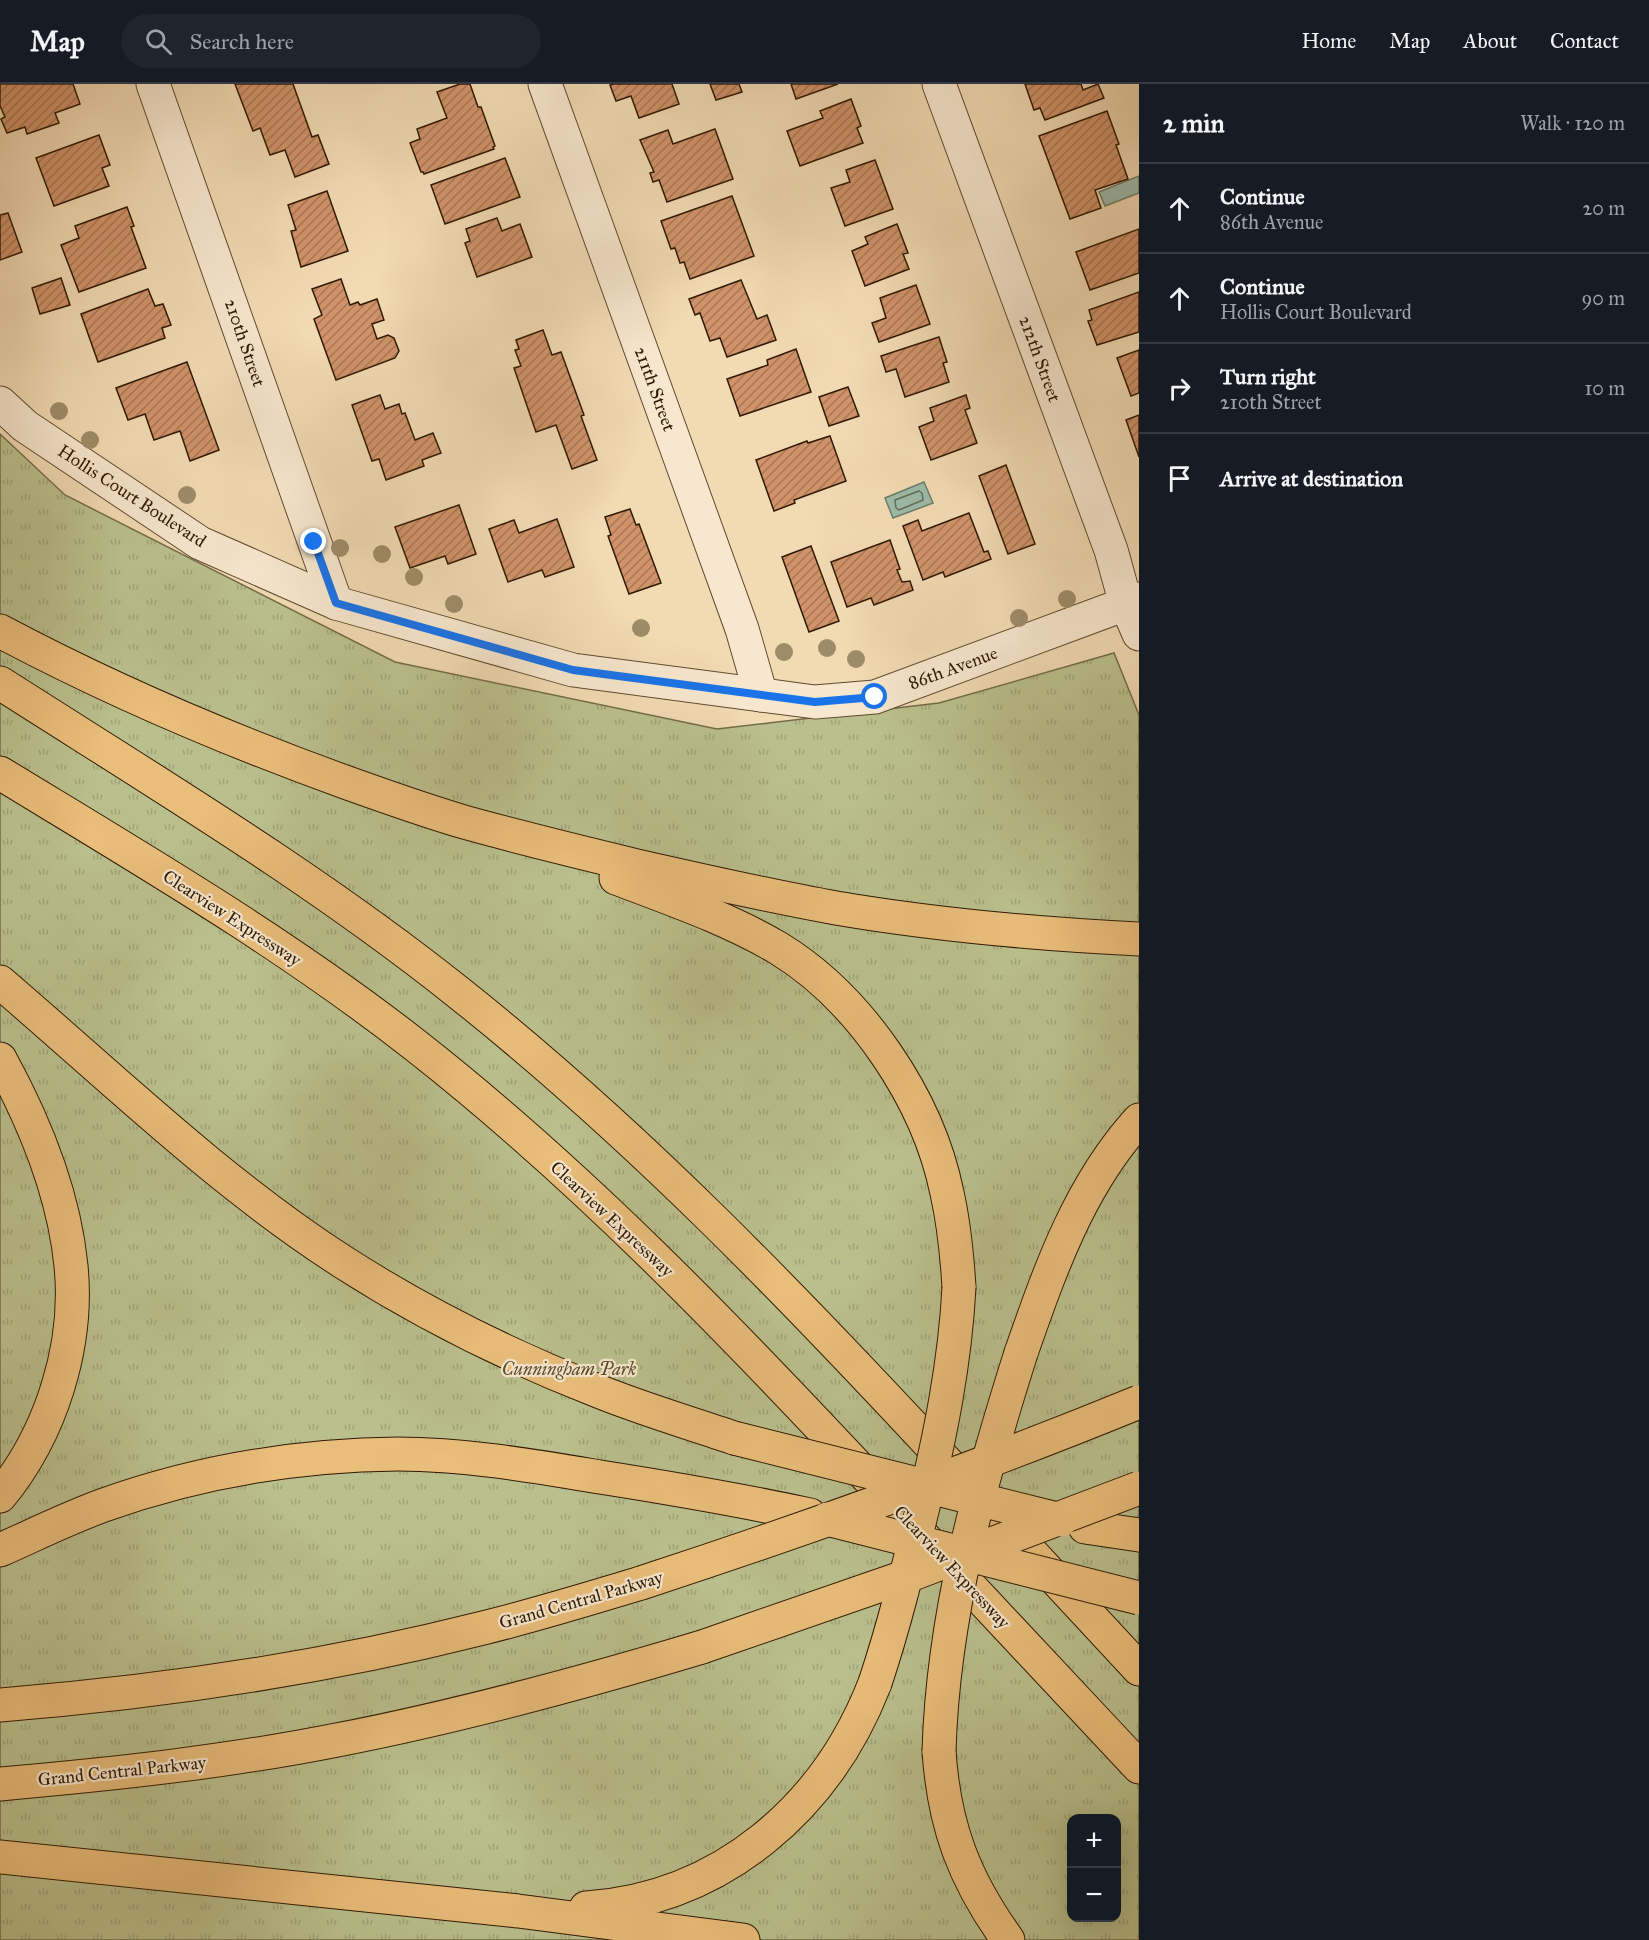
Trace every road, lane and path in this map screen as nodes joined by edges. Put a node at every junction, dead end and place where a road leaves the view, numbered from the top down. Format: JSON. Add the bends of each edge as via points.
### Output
{"nodes":[{"id":1,"x":153,"y":84,"type":"edge"},
{"id":2,"x":545,"y":84,"type":"edge"},
{"id":3,"x":939,"y":84,"type":"edge"},
{"id":4,"x":0,"y":403,"type":"edge"},
{"id":5,"x":1133,"y":602,"type":"edge"},
{"id":6,"x":336,"y":603,"type":"junction"},
{"id":7,"x":0,"y":631,"type":"edge"},
{"id":8,"x":1139,"y":634,"type":"edge"},
{"id":9,"x":0,"y":683,"type":"edge"},
{"id":10,"x":761,"y":695,"type":"junction"},
{"id":11,"x":0,"y":773,"type":"edge"},
{"id":12,"x":461,"y":821,"type":"junction"},
{"id":13,"x":1139,"y":939,"type":"edge"},
{"id":14,"x":0,"y":982,"type":"edge"},
{"id":15,"x":0,"y":1059,"type":"edge"},
{"id":16,"x":1139,"y":1120,"type":"edge"},
{"id":17,"x":1139,"y":1402,"type":"edge"},
{"id":18,"x":1139,"y":1488,"type":"edge"},
{"id":19,"x":0,"y":1497,"type":"edge"},
{"id":20,"x":1139,"y":1535,"type":"edge"},
{"id":21,"x":0,"y":1550,"type":"edge"},
{"id":22,"x":1139,"y":1598,"type":"edge"},
{"id":23,"x":1139,"y":1669,"type":"edge"},
{"id":24,"x":0,"y":1705,"type":"edge"},
{"id":25,"x":1139,"y":1767,"type":"edge"},
{"id":26,"x":0,"y":1784,"type":"edge"},
{"id":27,"x":0,"y":1857,"type":"edge"},
{"id":28,"x":518,"y":1911,"type":"junction"},
{"id":29,"x":743,"y":1940,"type":"edge"},
{"id":30,"x":1008,"y":1940,"type":"edge"}],
"edges":[{"from":1,"to":6,"type":"street","name":"210th Street"},
{"from":2,"to":10,"type":"street","name":"211th Street","via":[[738,618]]},
{"from":3,"to":5,"type":"street","name":"212th Street"},
{"from":4,"to":6,"type":"street","name":"Hollis Court Boulevard","via":[[25,426],[200,543]]},
{"from":5,"to":8,"type":"street","name":"212th Street"},
{"from":5,"to":10,"type":"street","name":"86th Avenue","via":[[875,697],[815,702]]},
{"from":6,"to":10,"type":"street","name":"Hollis Court Boulevard","via":[[573,670]]},
{"from":7,"to":12,"type":"highway","via":[[216,734]]},
{"from":9,"to":23,"type":"highway","via":[[358,918],[547,1065],[792,1298]]},
{"from":11,"to":25,"type":"highway","name":"Clearview Expressway","via":[[232,917],[327,981],[415,1045],[501,1117],[623,1228],[743,1346]]},
{"from":12,"to":13,"type":"highway","via":[[663,872],[837,908],[999,929]]},
{"from":12,"to":28,"type":"highway","bridge":true,"via":[[714,915],[802,965],[862,1023],[915,1103],[929,1132],[947,1191],[957,1252],[957,1330],[942,1421],[903,1591],[876,1683],[849,1740],[816,1789],[793,1813],[718,1869],[646,1898],[591,1908]]},
{"from":14,"to":20,"type":"highway","bridge":true,"via":[[290,1226],[344,1263],[458,1328],[592,1389],[734,1438],[1085,1527]]},
{"from":15,"to":19,"type":"highway","via":[[37,1139],[60,1205],[72,1294],[66,1353],[51,1406],[28,1457]]},
{"from":16,"to":30,"type":"highway","bridge":true,"via":[[1110,1157],[1077,1212],[1021,1353],[962,1571],[942,1681],[939,1751],[947,1814],[956,1846],[980,1896]]},
{"from":17,"to":24,"type":"highway","name":"Grand Central Parkway","bridge":true,"via":[[850,1512],[640,1583],[485,1628],[320,1664],[154,1690]]},
{"from":18,"to":26,"type":"highway","name":"Grand Central Parkway","bridge":true,"via":[[910,1575],[702,1647],[504,1704],[335,1741],[164,1768]]},
{"from":21,"to":22,"type":"highway","bridge":true,"via":[[104,1505],[195,1479],[251,1467],[399,1454],[492,1461],[734,1498]]},
{"from":27,"to":28,"type":"highway"},
{"from":28,"to":29,"type":"highway"}]}
